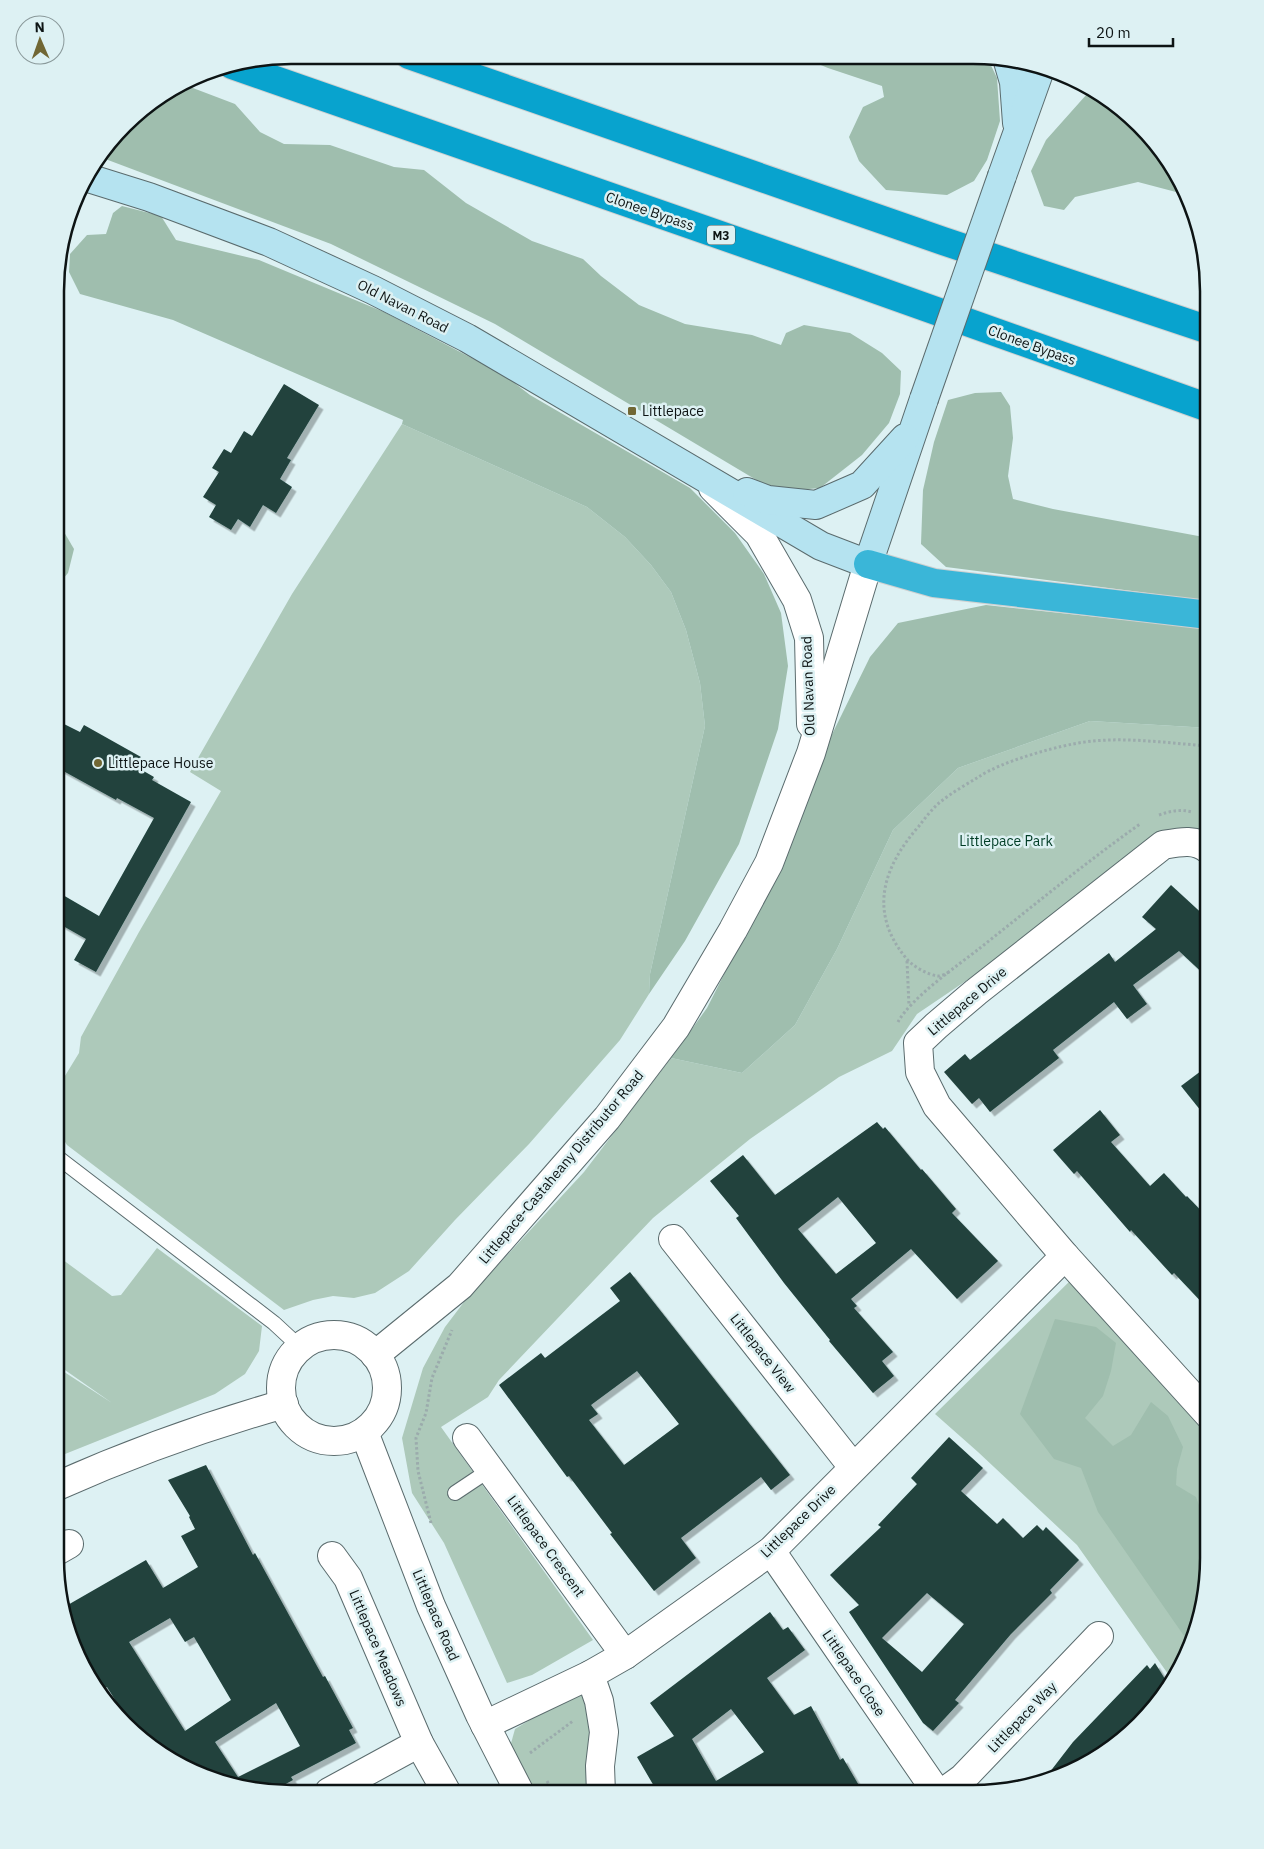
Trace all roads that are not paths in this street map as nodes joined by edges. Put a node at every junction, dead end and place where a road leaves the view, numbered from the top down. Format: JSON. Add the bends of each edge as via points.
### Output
{"nodes":[{"id":1,"x":435,"y":64,"type":"edge"},
{"id":2,"x":1010,"y":67,"type":"edge"},
{"id":3,"x":243,"y":69,"type":"edge"},
{"id":4,"x":1039,"y":73,"type":"edge"},
{"id":5,"x":1055,"y":79,"type":"edge"},
{"id":6,"x":1020,"y":127,"type":"junction"},
{"id":7,"x":93,"y":179,"type":"edge"},
{"id":8,"x":1200,"y":327,"type":"edge"},
{"id":9,"x":1200,"y":405,"type":"edge"},
{"id":10,"x":912,"y":431,"type":"junction"},
{"id":11,"x":701,"y":475,"type":"junction"},
{"id":12,"x":868,"y":564,"type":"junction"},
{"id":13,"x":1200,"y":614,"type":"edge"},
{"id":14,"x":811,"y":753,"type":"junction"},
{"id":15,"x":1200,"y":845,"type":"edge"},
{"id":16,"x":64,"y":1162,"type":"edge"},
{"id":17,"x":673,"y":1239,"type":"dead end"},
{"id":18,"x":1064,"y":1256,"type":"junction"},
{"id":19,"x":300,"y":1348,"type":"junction"},
{"id":20,"x":375,"y":1355,"type":"junction"},
{"id":21,"x":284,"y":1404,"type":"junction"},
{"id":22,"x":1200,"y":1406,"type":"edge"},
{"id":23,"x":364,"y":1432,"type":"junction"},
{"id":24,"x":467,"y":1438,"type":"dead end"},
{"id":25,"x":853,"y":1467,"type":"junction"},
{"id":26,"x":491,"y":1469,"type":"junction"},
{"id":27,"x":64,"y":1483,"type":"edge"},
{"id":28,"x":455,"y":1493,"type":"dead end"},
{"id":29,"x":771,"y":1551,"type":"junction"},
{"id":30,"x":332,"y":1556,"type":"dead end"},
{"id":31,"x":1099,"y":1636,"type":"dead end"},
{"id":32,"x":625,"y":1655,"type":"junction"},
{"id":33,"x":590,"y":1675,"type":"junction"},
{"id":34,"x":485,"y":1725,"type":"junction"},
{"id":35,"x":419,"y":1743,"type":"junction"},
{"id":36,"x":342,"y":1785,"type":"edge"},
{"id":37,"x":443,"y":1785,"type":"edge"},
{"id":38,"x":516,"y":1785,"type":"edge"},
{"id":39,"x":601,"y":1785,"type":"edge"},
{"id":40,"x":933,"y":1785,"type":"edge"},
{"id":41,"x":952,"y":1785,"type":"edge"}],
"edges":[{"from":1,"to":8,"type":"highway"},
{"from":2,"to":6,"type":"main road"},
{"from":3,"to":9,"type":"highway","name":"Clonee Bypass","number":"M3"},
{"from":4,"to":6,"type":"main road"},
{"from":5,"to":6,"type":"main road"},
{"from":6,"to":10,"type":"main road","bridge":true},
{"from":7,"to":11,"type":"main road","name":"Old Navan Road","via":[[269,242],[373,290],[467,338]]},
{"from":10,"to":11,"type":"main road","via":[[862,485],[816,505],[768,500]]},
{"from":10,"to":12,"type":"main road"},
{"from":11,"to":12,"type":"main road","name":"Old Navan Road","via":[[821,546]]},
{"from":11,"to":14,"type":"street","name":"Old Navan Road","via":[[759,534],[797,600],[808,638]]},
{"from":12,"to":13,"type":"highway","via":[[934,583]]},
{"from":12,"to":14,"type":"street","name":"Littlepace-Castaheany Distributor Road"},
{"from":14,"to":20,"type":"street","name":"Littlepace-Castaheany Distributor Road","via":[[768,862],[733,930],[676,1027],[607,1118],[460,1286]]},
{"from":15,"to":18,"type":"street","name":"Littlepace Drive","via":[[1187,841],[1163,845],[976,992],[918,1043],[920,1072],[937,1106]]},
{"from":16,"to":19,"type":"lane","via":[[274,1323]]},
{"from":17,"to":25,"type":"street","name":"Littlepace View"},
{"from":18,"to":22,"type":"street","name":"Littlepace Drive"},
{"from":18,"to":25,"type":"street","name":"Littlepace Drive"},
{"from":19,"to":20,"type":"street","via":[[319,1337],[336,1335],[352,1338]]},
{"from":19,"to":21,"type":"street","via":[[284,1371],[281,1387]]},
{"from":20,"to":23,"type":"street","via":[[385,1374],[387,1391],[376,1421]]},
{"from":21,"to":23,"type":"street","via":[[291,1419],[316,1438],[332,1441],[349,1439]]},
{"from":21,"to":27,"type":"street","via":[[174,1440]]},
{"from":23,"to":34,"type":"street","name":"Littlepace Road","via":[[430,1606]]},
{"from":24,"to":26,"type":"street","name":"Littlepace Crescent"},
{"from":25,"to":29,"type":"street","name":"Littlepace Drive"},
{"from":26,"to":28,"type":"lane"},
{"from":26,"to":32,"type":"street","name":"Littlepace Crescent"},
{"from":29,"to":32,"type":"street","name":"Littlepace Drive"},
{"from":29,"to":40,"type":"street","name":"Littlepace Close"},
{"from":30,"to":35,"type":"street","name":"Littlepace Meadows","via":[[348,1578]]},
{"from":31,"to":41,"type":"street","name":"Littlepace Way","via":[[963,1778]]},
{"from":32,"to":33,"type":"street","name":"Littlepace Drive"},
{"from":33,"to":34,"type":"street","name":"Littlepace Drive"},
{"from":33,"to":39,"type":"street","via":[[599,1701],[604,1732]]},
{"from":34,"to":38,"type":"street","name":"Littlepace Road"},
{"from":35,"to":36,"type":"street"},
{"from":35,"to":37,"type":"street","name":"Littlepace Meadows"}]}
